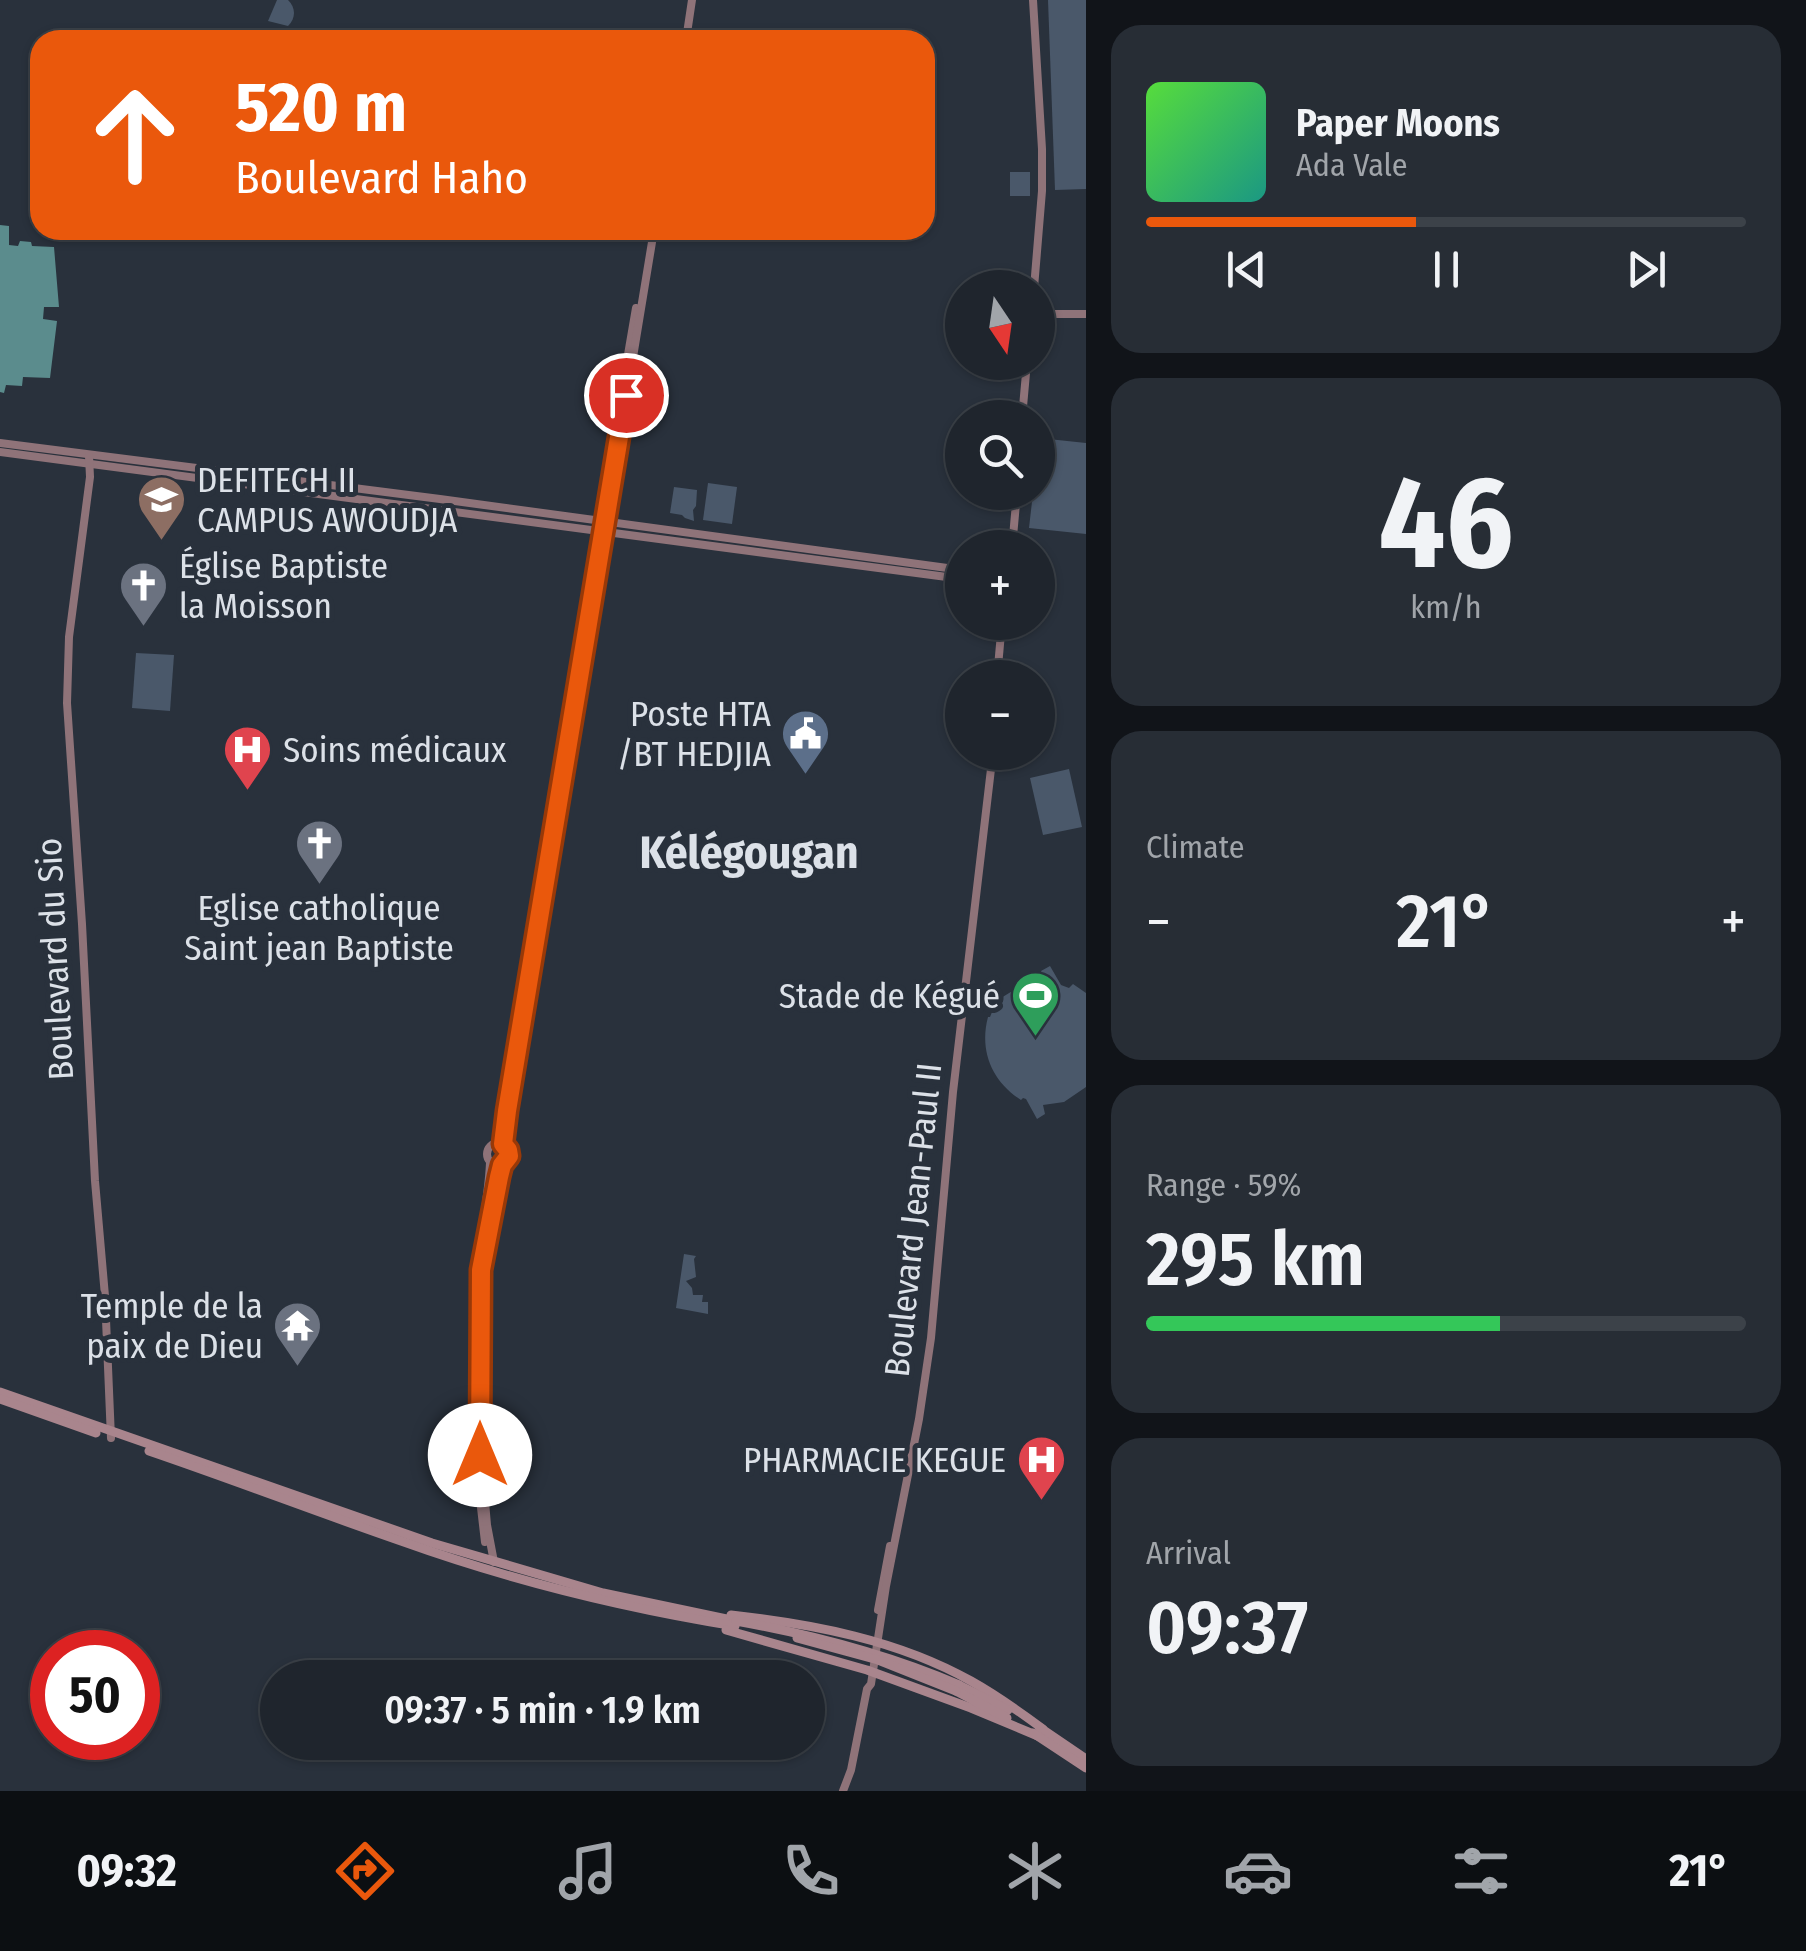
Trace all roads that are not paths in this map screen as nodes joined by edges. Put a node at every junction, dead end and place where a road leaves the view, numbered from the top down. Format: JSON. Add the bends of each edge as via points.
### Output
{"nodes":[{"id":1,"x":690,"y":0,"type":"edge"},
{"id":2,"x":1032,"y":0,"type":"edge"},
{"id":3,"x":686,"y":30,"type":"edge"},
{"id":4,"x":650,"y":240,"type":"edge"},
{"id":5,"x":1034,"y":270,"type":"edge"},
{"id":6,"x":1055,"y":314,"type":"edge"},
{"id":7,"x":1086,"y":314,"type":"edge"},
{"id":8,"x":0,"y":443,"type":"edge"},
{"id":9,"x":0,"y":452,"type":"edge"},
{"id":10,"x":93,"y":460,"type":"junction"},
{"id":11,"x":602,"y":527,"type":"junction"},
{"id":12,"x":945,"y":568,"type":"edge"},
{"id":13,"x":945,"y":577,"type":"edge"},
{"id":14,"x":989,"y":770,"type":"edge"},
{"id":15,"x":499,"y":1144,"type":"junction"},
{"id":16,"x":490,"y":1163,"type":"junction"},
{"id":17,"x":502,"y":1165,"type":"junction"},
{"id":18,"x":0,"y":1396,"type":"edge"},
{"id":19,"x":111,"y":1435,"type":"junction"},
{"id":20,"x":479,"y":1476,"type":"junction"},
{"id":21,"x":491,"y":1560,"type":"junction"},
{"id":22,"x":690,"y":1610,"type":"junction"},
{"id":23,"x":680,"y":1617,"type":"junction"},
{"id":24,"x":736,"y":1624,"type":"junction"},
{"id":25,"x":871,"y":1638,"type":"junction"},
{"id":26,"x":870,"y":1677,"type":"junction"},
{"id":27,"x":1040,"y":1732,"type":"junction"},
{"id":28,"x":1086,"y":1759,"type":"edge"},
{"id":29,"x":1086,"y":1768,"type":"edge"},
{"id":30,"x":842,"y":1791,"type":"edge"}],
"edges":[{"from":1,"to":3,"type":"main road"},
{"from":2,"to":5,"type":"main road"},
{"from":4,"to":11,"type":"main road"},
{"from":6,"to":7,"type":"main road"},
{"from":8,"to":10,"type":"main road"},
{"from":9,"to":10,"type":"main road"},
{"from":10,"to":11,"type":"main road"},
{"from":10,"to":19,"type":"main road","name":"Boulevard du Sio","via":[[66,704]]},
{"from":11,"to":12,"type":"main road"},
{"from":11,"to":13,"type":"main road"},
{"from":11,"to":15,"type":"main road"},
{"from":14,"to":25,"type":"main road","name":"Boulevard Jean-Paul II","via":[[930,1338]]},
{"from":15,"to":16,"type":"main road","via":[[486,1152]]},
{"from":15,"to":17,"type":"main road","via":[[509,1154]]},
{"from":16,"to":17,"type":"main road"},
{"from":16,"to":20,"type":"main road","via":[[474,1285]]},
{"from":17,"to":20,"type":"main road","via":[[481,1270]]},
{"from":18,"to":19,"type":"main road"},
{"from":19,"to":21,"type":"main road"},
{"from":19,"to":21,"type":"main road","via":[[404,1542]]},
{"from":20,"to":21,"type":"main road"},
{"from":21,"to":22,"type":"main road"},
{"from":21,"to":23,"type":"main road","via":[[614,1603]]},
{"from":22,"to":24,"type":"main road"},
{"from":22,"to":25,"type":"main road"},
{"from":23,"to":24,"type":"main road"},
{"from":23,"to":26,"type":"main road"},
{"from":24,"to":27,"type":"main road","bridge":true,"via":[[899,1667],[958,1688]]},
{"from":25,"to":26,"type":"main road","name":"Boulevard Jean-Paul II"},
{"from":25,"to":27,"type":"main road","via":[[970,1680]]},
{"from":26,"to":27,"type":"main road","via":[[883,1675]]},
{"from":26,"to":30,"type":"main road","name":"Boulevard Jean-Paul II"},
{"from":27,"to":28,"type":"main road"},
{"from":27,"to":29,"type":"main road"}]}
